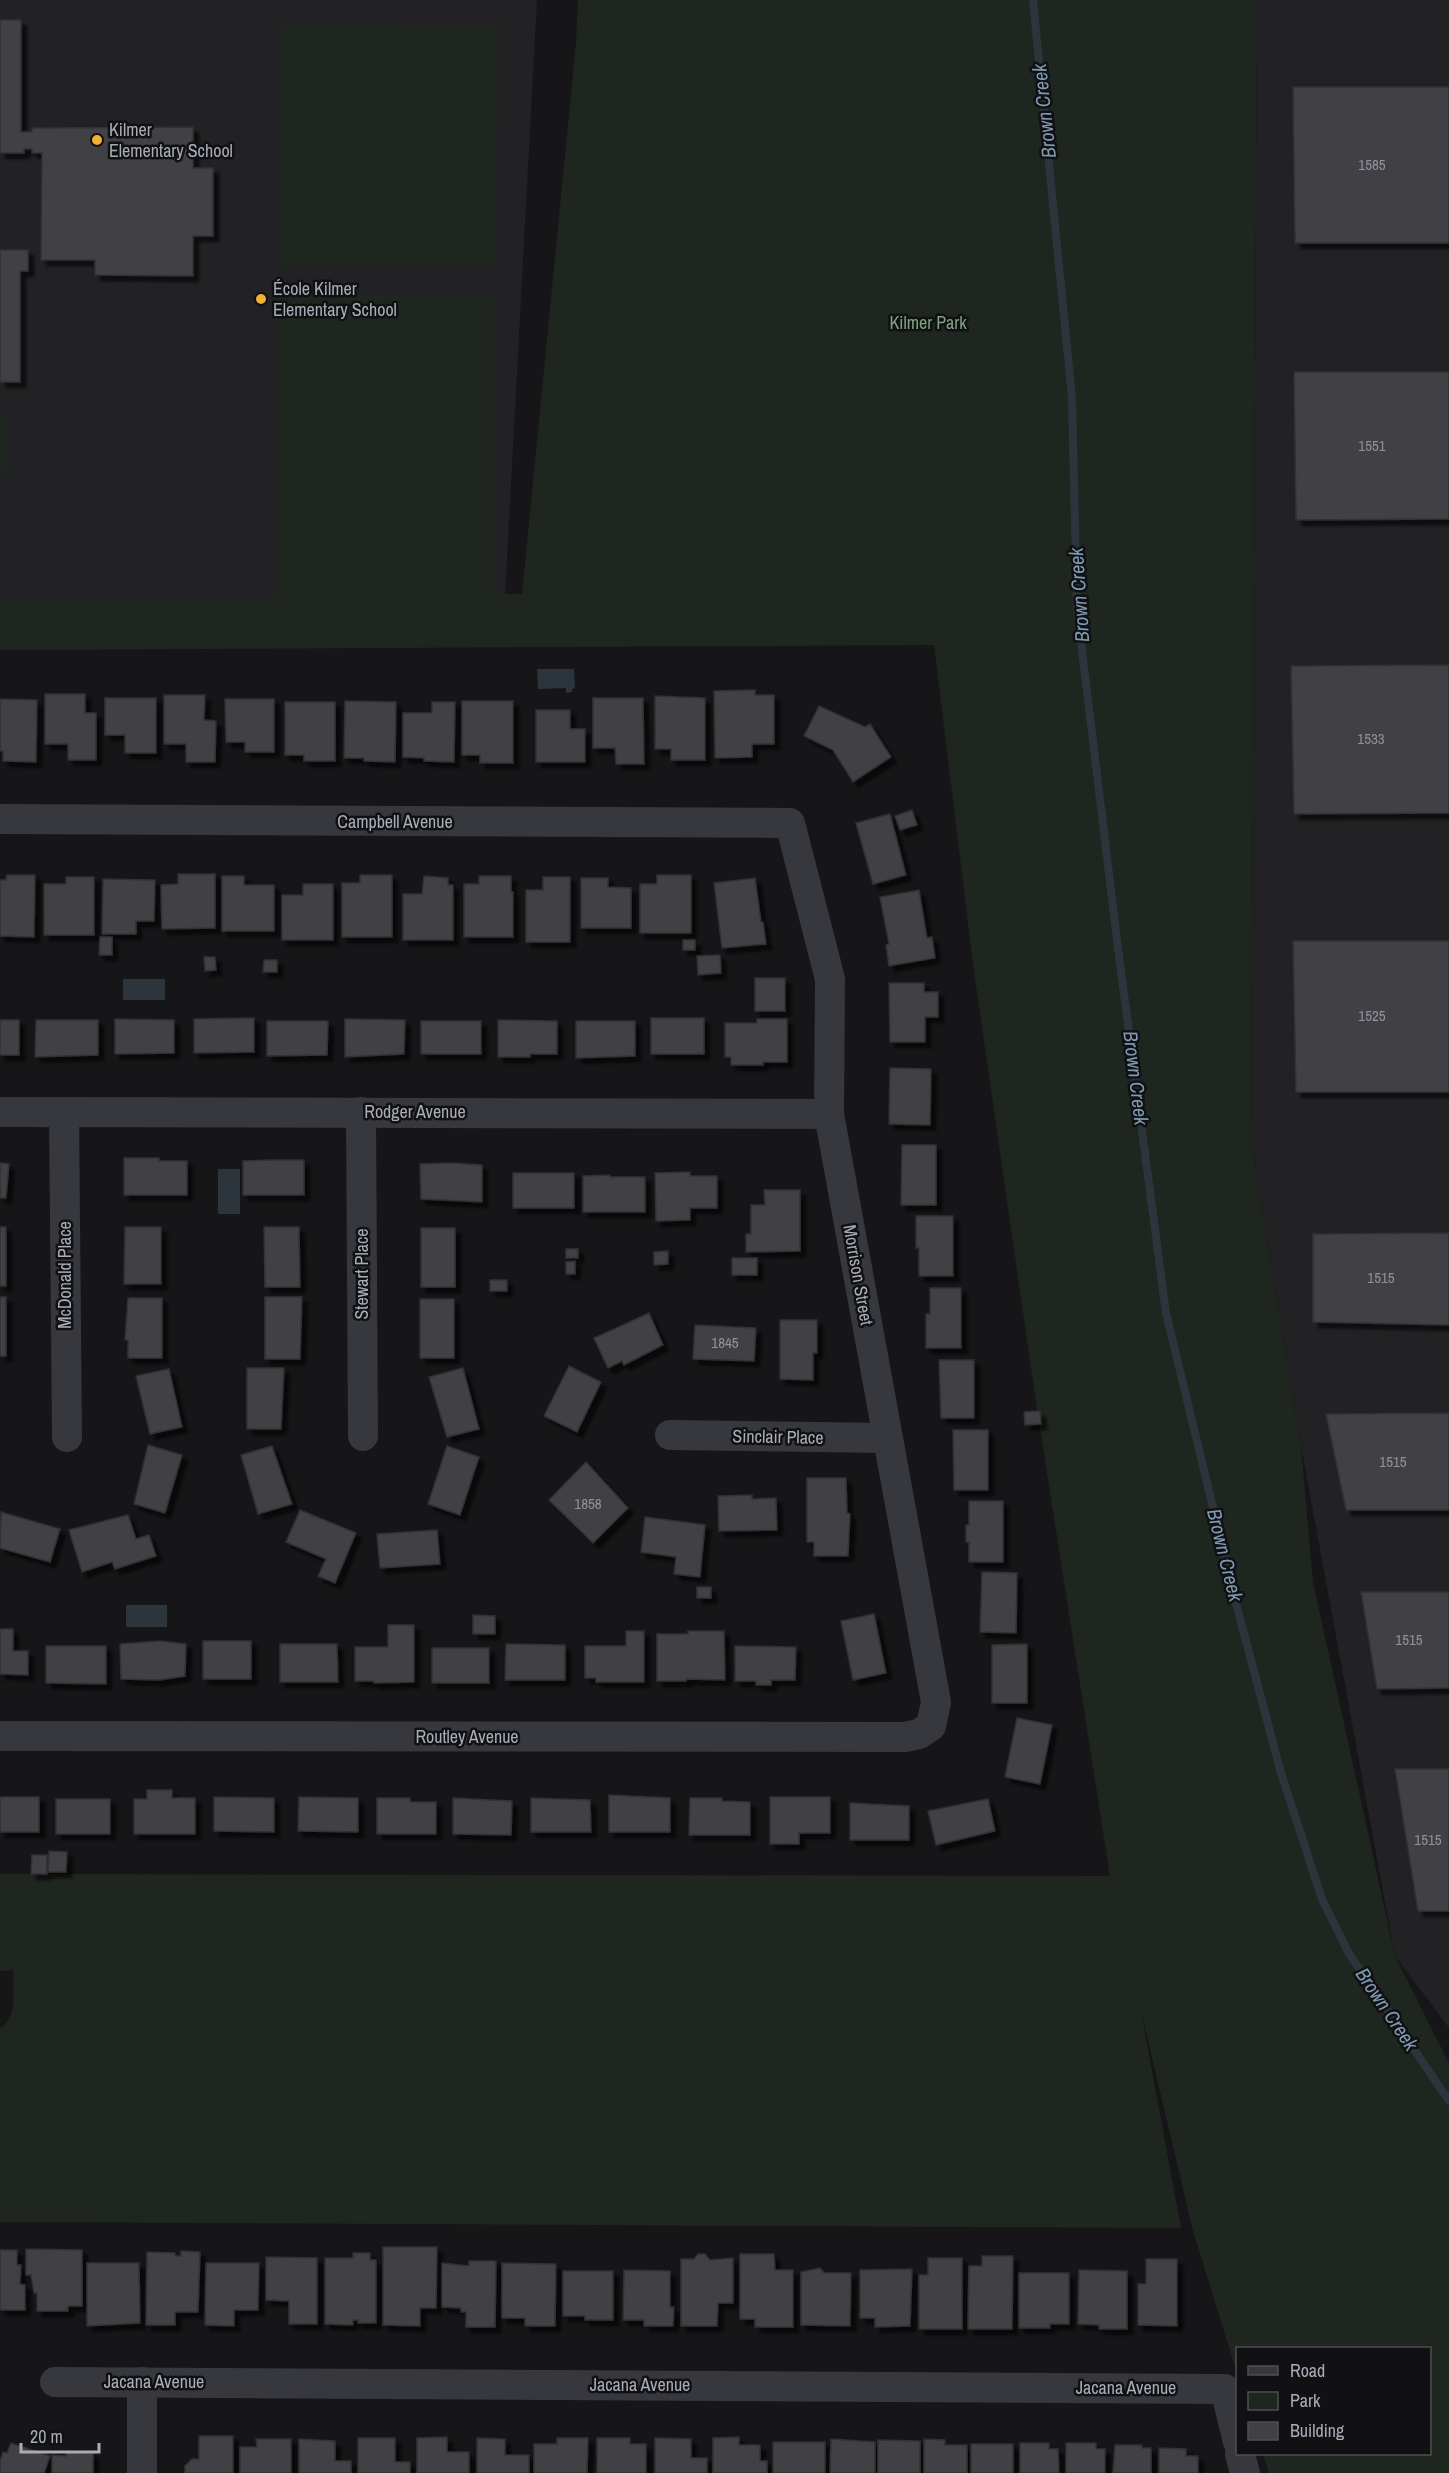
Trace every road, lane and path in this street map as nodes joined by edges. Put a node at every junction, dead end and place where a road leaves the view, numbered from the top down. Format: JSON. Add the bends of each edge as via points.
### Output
{"nodes":[{"id":1,"x":0,"y":819,"type":"edge"},
{"id":2,"x":790,"y":824,"type":"joint"},
{"id":3,"x":0,"y":1112,"type":"edge"},
{"id":4,"x":64,"y":1112,"type":"junction"},
{"id":5,"x":361,"y":1112,"type":"junction"},
{"id":6,"x":829,"y":1114,"type":"junction"},
{"id":7,"x":670,"y":1435,"type":"dead end"},
{"id":8,"x":363,"y":1436,"type":"dead end"},
{"id":9,"x":67,"y":1437,"type":"dead end"},
{"id":10,"x":887,"y":1438,"type":"junction"},
{"id":11,"x":931,"y":1726,"type":"joint"},
{"id":12,"x":0,"y":1736,"type":"edge"},
{"id":13,"x":55,"y":2382,"type":"dead end"},
{"id":14,"x":142,"y":2382,"type":"junction"},
{"id":15,"x":1236,"y":2433,"type":"edge"},
{"id":16,"x":1240,"y":2455,"type":"edge"},
{"id":17,"x":141,"y":2473,"type":"edge"},
{"id":18,"x":1245,"y":2473,"type":"edge"}],
"edges":[{"from":1,"to":2,"type":"street","name":"Campbell Avenue"},
{"from":2,"to":6,"type":"street","name":"Morrison Street","via":[[830,979]]},
{"from":3,"to":4,"type":"street","name":"Rodger Avenue"},
{"from":4,"to":5,"type":"street","name":"Rodger Avenue"},
{"from":4,"to":9,"type":"street","name":"McDonald Place"},
{"from":5,"to":6,"type":"street","name":"Rodger Avenue"},
{"from":5,"to":8,"type":"street","name":"Stewart Place"},
{"from":6,"to":10,"type":"street","name":"Morrison Street"},
{"from":7,"to":10,"type":"street","name":"Sinclair Place"},
{"from":10,"to":11,"type":"street","name":"Morrison Street","via":[[936,1693]]},
{"from":11,"to":12,"type":"street","name":"Routley Avenue","via":[[913,1736],[885,1738]]},
{"from":13,"to":14,"type":"street","name":"Jacana Avenue"},
{"from":14,"to":15,"type":"street","name":"Jacana Avenue","via":[[1226,2389]]},
{"from":14,"to":17,"type":"street"},
{"from":16,"to":18,"type":"street"}]}
